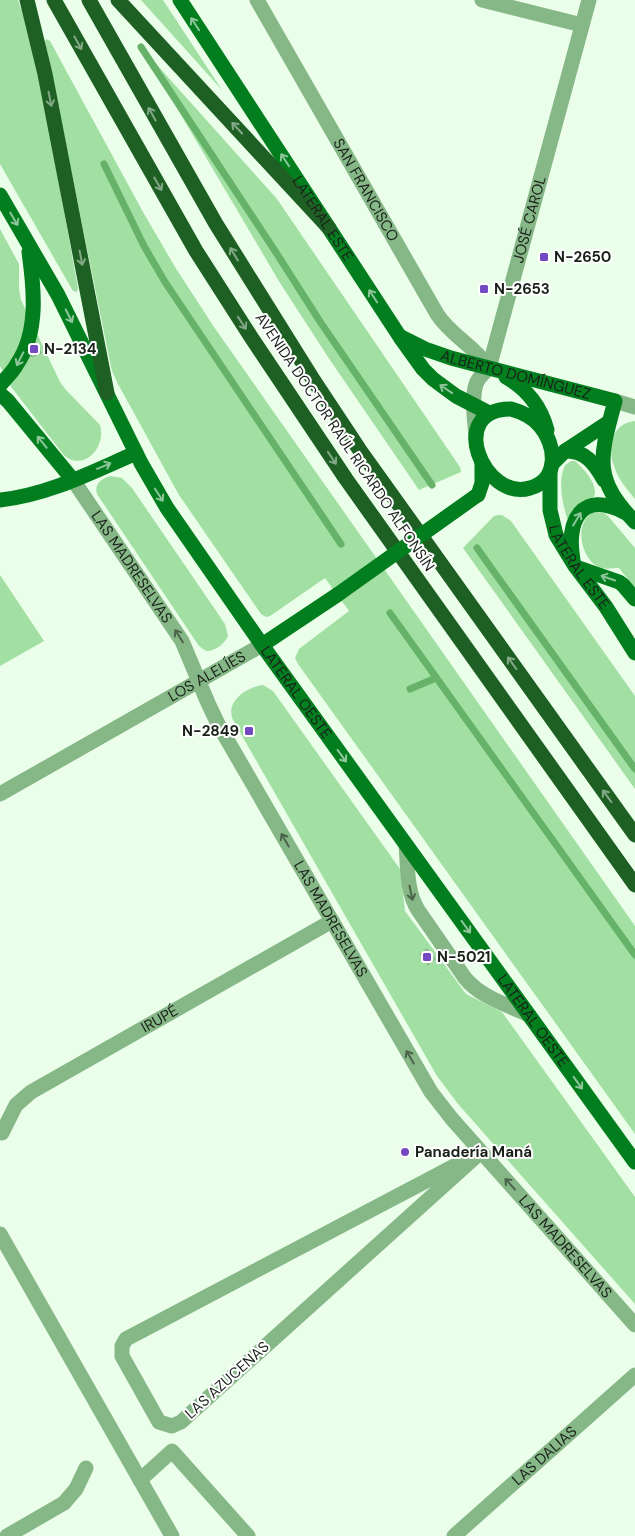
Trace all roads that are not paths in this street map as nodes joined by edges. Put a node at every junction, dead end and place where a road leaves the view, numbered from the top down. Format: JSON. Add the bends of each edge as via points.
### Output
{"nodes":[{"id":1,"x":27,"y":0,"type":"edge"},
{"id":2,"x":54,"y":0,"type":"edge"},
{"id":3,"x":88,"y":0,"type":"edge"},
{"id":4,"x":118,"y":0,"type":"edge"},
{"id":5,"x":180,"y":0,"type":"edge"},
{"id":6,"x":257,"y":0,"type":"edge"},
{"id":7,"x":482,"y":0,"type":"edge"},
{"id":8,"x":589,"y":0,"type":"edge"},
{"id":9,"x":582,"y":25,"type":"junction"},
{"id":10,"x":0,"y":195,"type":"edge"},
{"id":11,"x":329,"y":228,"type":"junction"},
{"id":12,"x":28,"y":243,"type":"junction"},
{"id":13,"x":400,"y":337,"type":"junction"},
{"id":14,"x":489,"y":368,"type":"junction"},
{"id":15,"x":0,"y":385,"type":"edge"},
{"id":16,"x":107,"y":393,"type":"junction"},
{"id":17,"x":0,"y":394,"type":"edge"},
{"id":18,"x":590,"y":395,"type":"junction"},
{"id":19,"x":530,"y":396,"type":"junction"},
{"id":20,"x":615,"y":402,"type":"junction"},
{"id":21,"x":474,"y":406,"type":"junction"},
{"id":22,"x":635,"y":407,"type":"edge"},
{"id":23,"x":492,"y":412,"type":"junction"},
{"id":24,"x":610,"y":422,"type":"junction"},
{"id":25,"x":476,"y":437,"type":"junction"},
{"id":26,"x":549,"y":440,"type":"junction"},
{"id":27,"x":565,"y":451,"type":"junction"},
{"id":28,"x":136,"y":453,"type":"junction"},
{"id":29,"x":482,"y":462,"type":"junction"},
{"id":30,"x":551,"y":468,"type":"junction"},
{"id":31,"x":73,"y":480,"type":"junction"},
{"id":32,"x":606,"y":483,"type":"junction"},
{"id":33,"x":507,"y":487,"type":"junction"},
{"id":34,"x":477,"y":495,"type":"junction"},
{"id":35,"x":0,"y":500,"type":"edge"},
{"id":36,"x":630,"y":518,"type":"edge"},
{"id":37,"x":575,"y":566,"type":"junction"},
{"id":38,"x":635,"y":599,"type":"edge"},
{"id":39,"x":262,"y":645,"type":"junction"},
{"id":40,"x":635,"y":653,"type":"edge"},
{"id":41,"x":199,"y":681,"type":"junction"},
{"id":42,"x":0,"y":794,"type":"edge"},
{"id":43,"x":635,"y":835,"type":"edge"},
{"id":44,"x":406,"y":845,"type":"junction"},
{"id":45,"x":635,"y":885,"type":"edge"},
{"id":46,"x":332,"y":921,"type":"junction"},
{"id":47,"x":529,"y":1016,"type":"junction"},
{"id":48,"x":2,"y":1133,"type":"dead end"},
{"id":49,"x":481,"y":1152,"type":"junction"},
{"id":50,"x":635,"y":1162,"type":"edge"},
{"id":51,"x":0,"y":1234,"type":"edge"},
{"id":52,"x":635,"y":1325,"type":"edge"},
{"id":53,"x":635,"y":1375,"type":"edge"},
{"id":54,"x":86,"y":1468,"type":"dead end"},
{"id":55,"x":140,"y":1480,"type":"junction"},
{"id":56,"x":7,"y":1536,"type":"edge"},
{"id":57,"x":172,"y":1536,"type":"edge"},
{"id":58,"x":248,"y":1536,"type":"edge"},
{"id":59,"x":454,"y":1536,"type":"edge"}],
"edges":[{"from":1,"to":16,"type":"highway","one_way":true,"via":[[46,74]]},
{"from":2,"to":45,"type":"highway","name":"AVENIDA DOCTOR RAÚL RICARDO ALFONSÍN","one_way":true,"via":[[196,250],[251,337],[346,479]]},
{"from":43,"to":3,"type":"highway","name":"AVENIDA DOCTOR RAÚL RICARDO ALFONSÍN","one_way":true,"via":[[358,449],[318,388],[203,202]]},
{"from":11,"to":4,"type":"highway","one_way":true},
{"from":11,"to":5,"type":"main road","name":"LATERAL ESTE","one_way":true},
{"from":6,"to":14,"type":"street","name":"SAN FRANCISCO","via":[[437,314]]},
{"from":7,"to":9,"type":"street"},
{"from":8,"to":9,"type":"street","name":"JOSÉ CAROL"},
{"from":9,"to":14,"type":"street","name":"JOSÉ CAROL"},
{"from":10,"to":12,"type":"main road","name":"LATERAL OESTE","one_way":true},
{"from":13,"to":11,"type":"main road","name":"LATERAL ESTE","one_way":true},
{"from":12,"to":15,"type":"main road","one_way":true,"via":[[34,284],[31,330],[18,364]]},
{"from":12,"to":16,"type":"main road","name":"LATERAL OESTE","one_way":true},
{"from":13,"to":14,"type":"main road","name":"ALBERTO DOMÍNGUEZ","via":[[437,354]]},
{"from":21,"to":13,"type":"main road","name":"LATERAL ESTE","one_way":true,"via":[[433,380]]},
{"from":14,"to":18,"type":"main road","name":"ALBERTO DOMÍNGUEZ"},
{"from":14,"to":19,"type":"main road","via":[[520,386]]},
{"from":14,"to":21,"type":"street","name":"JOSÉ CAROL","via":[[476,384]]},
{"from":16,"to":28,"type":"main road","name":"LATERAL OESTE"},
{"from":31,"to":17,"type":"main road","one_way":true},
{"from":18,"to":19,"type":"main road"},
{"from":18,"to":20,"type":"main road","name":"ALBERTO DOMÍNGUEZ"},
{"from":19,"to":23,"type":"main road"},
{"from":19,"to":26,"type":"main road","via":[[540,411]]},
{"from":20,"to":22,"type":"street","name":"ALBERTO DOMÍNGUEZ"},
{"from":20,"to":24,"type":"main road"},
{"from":21,"to":23,"type":"main road","name":"LATERAL ESTE"},
{"from":21,"to":25,"type":"street","name":"JOSÉ CAROL"},
{"from":23,"to":25,"type":"main road","via":[[479,423]]},
{"from":23,"to":26,"type":"main road","via":[[511,409],[526,414],[540,425]]},
{"from":24,"to":27,"type":"main road"},
{"from":24,"to":32,"type":"main road","via":[[603,450]]},
{"from":25,"to":29,"type":"main road"},
{"from":26,"to":30,"type":"main road"},
{"from":27,"to":30,"type":"main road"},
{"from":27,"to":32,"type":"main road","via":[[585,456]]},
{"from":31,"to":28,"type":"main road","one_way":true},
{"from":28,"to":39,"type":"main road","name":"LATERAL OESTE","one_way":true,"via":[[164,502]]},
{"from":29,"to":33,"type":"main road","via":[[494,478]]},
{"from":29,"to":34,"type":"main road","via":[[482,483]]},
{"from":30,"to":33,"type":"main road","via":[[546,478],[533,488]]},
{"from":30,"to":37,"type":"main road","name":"LATERAL ESTE","via":[[549,500],[552,523],[556,536]]},
{"from":31,"to":35,"type":"main road","via":[[43,492]]},
{"from":41,"to":31,"type":"street","name":"LAS MADRESELVAS","one_way":true,"via":[[187,650],[170,622]]},
{"from":32,"to":36,"type":"main road"},
{"from":33,"to":34,"type":"main road","name":"LOS ALELÍES"},
{"from":34,"to":39,"type":"main road","name":"LOS ALELÍES","bridge":true},
{"from":37,"to":36,"type":"main road","one_way":true,"via":[[571,534],[573,524],[583,510],[606,504]]},
{"from":38,"to":37,"type":"main road","one_way":true,"via":[[623,584]]},
{"from":37,"to":40,"type":"main road","name":"LATERAL ESTE"},
{"from":39,"to":41,"type":"street","name":"LOS ALELÍES"},
{"from":39,"to":44,"type":"main road","name":"LATERAL OESTE","one_way":true},
{"from":41,"to":42,"type":"street","name":"LOS ALELÍES"},
{"from":46,"to":41,"type":"street","name":"LAS MADRESELVAS","one_way":true,"via":[[218,724]]},
{"from":44,"to":47,"type":"main road","name":"LATERAL OESTE","one_way":true},
{"from":44,"to":47,"type":"street","one_way":true,"via":[[412,900],[465,978],[474,988]]},
{"from":46,"to":48,"type":"street","name":"IRUPÉ","via":[[31,1092],[16,1105]]},
{"from":49,"to":46,"type":"street","name":"LAS MADRESELVAS","one_way":true,"via":[[431,1092]]},
{"from":47,"to":50,"type":"main road","name":"LATERAL OESTE","one_way":true},
{"from":49,"to":49,"type":"street","name":"LAS AZUCENAS","via":[[126,1339],[122,1356],[159,1422],[168,1426],[181,1422]]},
{"from":52,"to":49,"type":"street","name":"LAS MADRESELVAS","one_way":true},
{"from":51,"to":55,"type":"street"},
{"from":53,"to":59,"type":"street","name":"LAS DALIAS"},
{"from":54,"to":56,"type":"street","via":[[76,1489],[64,1503]]},
{"from":55,"to":57,"type":"street"},
{"from":55,"to":58,"type":"street","via":[[172,1451]]}]}
